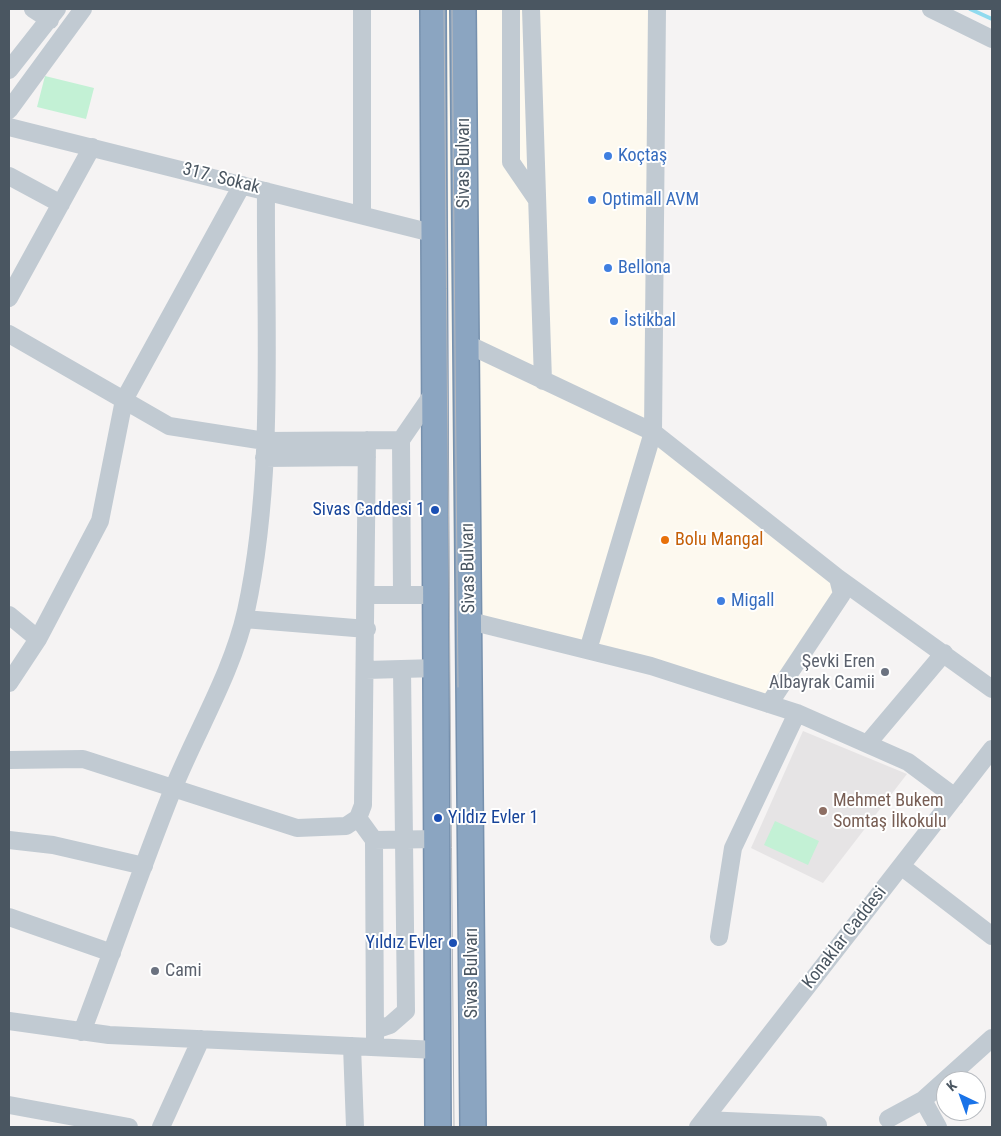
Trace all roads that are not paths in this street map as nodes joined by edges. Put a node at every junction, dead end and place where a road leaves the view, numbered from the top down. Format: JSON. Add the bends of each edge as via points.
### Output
{"nodes":[{"id":1,"x":33,"y":9,"type":"edge"},
{"id":2,"x":83,"y":9,"type":"edge"},
{"id":3,"x":362,"y":9,"type":"edge"},
{"id":4,"x":463,"y":9,"type":"edge"},
{"id":5,"x":511,"y":9,"type":"edge"},
{"id":6,"x":531,"y":9,"type":"edge"},
{"id":7,"x":657,"y":9,"type":"edge"},
{"id":8,"x":931,"y":9,"type":"edge"},
{"id":9,"x":431,"y":13,"type":"edge"},
{"id":10,"x":53,"y":14,"type":"edge"},
{"id":11,"x":992,"y":39,"type":"edge"},
{"id":12,"x":9,"y":70,"type":"edge"},
{"id":13,"x":9,"y":110,"type":"edge"},
{"id":14,"x":9,"y":126,"type":"edge"},
{"id":15,"x":92,"y":147,"type":"junction"},
{"id":16,"x":9,"y":176,"type":"edge"},
{"id":17,"x":242,"y":185,"type":"junction"},
{"id":18,"x":266,"y":190,"type":"junction"},
{"id":19,"x":537,"y":201,"type":"junction"},
{"id":20,"x":61,"y":204,"type":"junction"},
{"id":21,"x":362,"y":215,"type":"junction"},
{"id":22,"x":432,"y":232,"type":"junction"},
{"id":23,"x":9,"y":298,"type":"edge"},
{"id":24,"x":9,"y":334,"type":"edge"},
{"id":25,"x":466,"y":343,"type":"junction"},
{"id":26,"x":543,"y":381,"type":"junction"},
{"id":27,"x":434,"y":392,"type":"junction"},
{"id":28,"x":124,"y":400,"type":"junction"},
{"id":29,"x":653,"y":432,"type":"junction"},
{"id":30,"x":265,"y":440,"type":"junction"},
{"id":31,"x":401,"y":440,"type":"junction"},
{"id":32,"x":367,"y":448,"type":"junction"},
{"id":33,"x":264,"y":458,"type":"junction"},
{"id":34,"x":838,"y":578,"type":"junction"},
{"id":35,"x":367,"y":595,"type":"junction"},
{"id":36,"x":402,"y":595,"type":"junction"},
{"id":37,"x":436,"y":595,"type":"junction"},
{"id":38,"x":9,"y":615,"type":"edge"},
{"id":39,"x":244,"y":619,"type":"junction"},
{"id":40,"x":470,"y":621,"type":"junction"},
{"id":41,"x":367,"y":629,"type":"junction"},
{"id":42,"x":38,"y":639,"type":"junction"},
{"id":43,"x":588,"y":650,"type":"junction"},
{"id":44,"x":944,"y":653,"type":"junction"},
{"id":45,"x":437,"y":668,"type":"junction"},
{"id":46,"x":402,"y":669,"type":"junction"},
{"id":47,"x":366,"y":670,"type":"junction"},
{"id":48,"x":9,"y":683,"type":"edge"},
{"id":49,"x":992,"y":689,"type":"edge"},
{"id":50,"x":769,"y":704,"type":"junction"},
{"id":51,"x":797,"y":714,"type":"junction"},
{"id":52,"x":868,"y":743,"type":"junction"},
{"id":53,"x":992,"y":749,"type":"edge"},
{"id":54,"x":9,"y":760,"type":"edge"},
{"id":55,"x":173,"y":789,"type":"junction"},
{"id":56,"x":955,"y":797,"type":"junction"},
{"id":57,"x":358,"y":818,"type":"junction"},
{"id":58,"x":438,"y":839,"type":"junction"},
{"id":59,"x":9,"y":840,"type":"edge"},
{"id":60,"x":374,"y":840,"type":"junction"},
{"id":61,"x":404,"y":840,"type":"junction"},
{"id":62,"x":144,"y":866,"type":"junction"},
{"id":63,"x":901,"y":866,"type":"junction"},
{"id":64,"x":9,"y":917,"type":"edge"},
{"id":65,"x":992,"y":936,"type":"edge"},
{"id":66,"x":719,"y":937,"type":"dead end"},
{"id":67,"x":112,"y":952,"type":"junction"},
{"id":68,"x":9,"y":1021,"type":"edge"},
{"id":69,"x":82,"y":1032,"type":"junction"},
{"id":70,"x":992,"y":1038,"type":"edge"},
{"id":71,"x":201,"y":1039,"type":"junction"},
{"id":72,"x":375,"y":1039,"type":"junction"},
{"id":73,"x":352,"y":1046,"type":"junction"},
{"id":74,"x":437,"y":1050,"type":"junction"},
{"id":75,"x":923,"y":1100,"type":"junction"},
{"id":76,"x":9,"y":1104,"type":"edge"},
{"id":77,"x":888,"y":1119,"type":"dead end"},
{"id":78,"x":701,"y":1123,"type":"edge"},
{"id":79,"x":818,"y":1125,"type":"dead end"},
{"id":80,"x":129,"y":1127,"type":"edge"},
{"id":81,"x":161,"y":1127,"type":"edge"},
{"id":82,"x":355,"y":1127,"type":"edge"},
{"id":83,"x":438,"y":1127,"type":"edge"},
{"id":84,"x":473,"y":1127,"type":"edge"},
{"id":85,"x":938,"y":1127,"type":"edge"}],
"edges":[{"from":1,"to":10,"type":"street"},
{"from":2,"to":13,"type":"street"},
{"from":3,"to":21,"type":"street"},
{"from":4,"to":25,"type":"highway","name":"Sivas Bulvarı"},
{"from":5,"to":19,"type":"street","via":[[511,162]]},
{"from":6,"to":19,"type":"street"},
{"from":7,"to":29,"type":"street"},
{"from":8,"to":11,"type":"street"},
{"from":9,"to":22,"type":"highway","name":"Sivas Bulvarı"},
{"from":10,"to":12,"type":"street"},
{"from":14,"to":15,"type":"street","name":"317. Sokak"},
{"from":15,"to":17,"type":"street","name":"317. Sokak"},
{"from":15,"to":20,"type":"street"},
{"from":16,"to":20,"type":"street"},
{"from":17,"to":18,"type":"street","name":"317. Sokak"},
{"from":17,"to":28,"type":"street"},
{"from":18,"to":21,"type":"street","name":"317. Sokak"},
{"from":18,"to":30,"type":"street"},
{"from":19,"to":26,"type":"street"},
{"from":20,"to":23,"type":"street"},
{"from":21,"to":22,"type":"street","name":"317. Sokak"},
{"from":22,"to":27,"type":"highway","name":"Sivas Bulvarı"},
{"from":24,"to":28,"type":"street"},
{"from":25,"to":26,"type":"street"},
{"from":25,"to":40,"type":"highway","name":"Sivas Bulvarı"},
{"from":26,"to":29,"type":"street"},
{"from":27,"to":31,"type":"street"},
{"from":27,"to":37,"type":"highway","name":"Sivas Bulvarı"},
{"from":28,"to":30,"type":"street","via":[[169,426]]},
{"from":28,"to":42,"type":"street","via":[[100,521]]},
{"from":29,"to":34,"type":"street"},
{"from":29,"to":43,"type":"street"},
{"from":30,"to":32,"type":"street"},
{"from":30,"to":33,"type":"street"},
{"from":31,"to":32,"type":"street"},
{"from":31,"to":36,"type":"street"},
{"from":32,"to":33,"type":"street"},
{"from":32,"to":35,"type":"street"},
{"from":33,"to":39,"type":"street","via":[[257,549]]},
{"from":34,"to":44,"type":"street"},
{"from":34,"to":50,"type":"street","via":[[842,594]]},
{"from":35,"to":36,"type":"street"},
{"from":35,"to":41,"type":"street"},
{"from":36,"to":37,"type":"street"},
{"from":37,"to":45,"type":"highway","name":"Sivas Bulvarı"},
{"from":38,"to":42,"type":"street"},
{"from":39,"to":41,"type":"street"},
{"from":39,"to":55,"type":"street","via":[[238,642]]},
{"from":40,"to":43,"type":"street"},
{"from":40,"to":84,"type":"highway","name":"Sivas Bulvarı"},
{"from":41,"to":47,"type":"street"},
{"from":42,"to":48,"type":"street"},
{"from":43,"to":50,"type":"street","via":[[651,666]]},
{"from":44,"to":49,"type":"street"},
{"from":44,"to":52,"type":"street"},
{"from":45,"to":46,"type":"street"},
{"from":45,"to":58,"type":"highway","name":"Sivas Bulvarı"},
{"from":46,"to":47,"type":"street"},
{"from":46,"to":61,"type":"street"},
{"from":47,"to":57,"type":"street","via":[[363,804]]},
{"from":50,"to":51,"type":"street"},
{"from":51,"to":52,"type":"street"},
{"from":51,"to":66,"type":"street","via":[[733,848]]},
{"from":52,"to":56,"type":"street","via":[[908,762]]},
{"from":53,"to":56,"type":"street","name":"Konaklar Caddesi"},
{"from":54,"to":55,"type":"street","via":[[83,759]]},
{"from":55,"to":57,"type":"street","via":[[297,828],[346,826]]},
{"from":55,"to":62,"type":"street"},
{"from":56,"to":63,"type":"street","name":"Konaklar Caddesi"},
{"from":57,"to":60,"type":"street"},
{"from":58,"to":61,"type":"street"},
{"from":58,"to":74,"type":"highway","name":"Sivas Bulvarı"},
{"from":59,"to":62,"type":"street","via":[[53,845]]},
{"from":60,"to":61,"type":"street"},
{"from":60,"to":72,"type":"street"},
{"from":61,"to":72,"type":"street","via":[[406,1011]]},
{"from":62,"to":67,"type":"street"},
{"from":63,"to":65,"type":"street"},
{"from":63,"to":78,"type":"street","name":"Konaklar Caddesi"},
{"from":64,"to":67,"type":"street"},
{"from":67,"to":69,"type":"street"},
{"from":68,"to":69,"type":"street"},
{"from":69,"to":71,"type":"street"},
{"from":70,"to":75,"type":"street"},
{"from":71,"to":73,"type":"street"},
{"from":71,"to":81,"type":"street"},
{"from":72,"to":73,"type":"street"},
{"from":72,"to":74,"type":"street"},
{"from":73,"to":82,"type":"street"},
{"from":74,"to":83,"type":"highway","name":"Sivas Bulvarı"},
{"from":75,"to":77,"type":"street"},
{"from":75,"to":85,"type":"street"},
{"from":76,"to":80,"type":"street"},
{"from":78,"to":79,"type":"street"}]}
